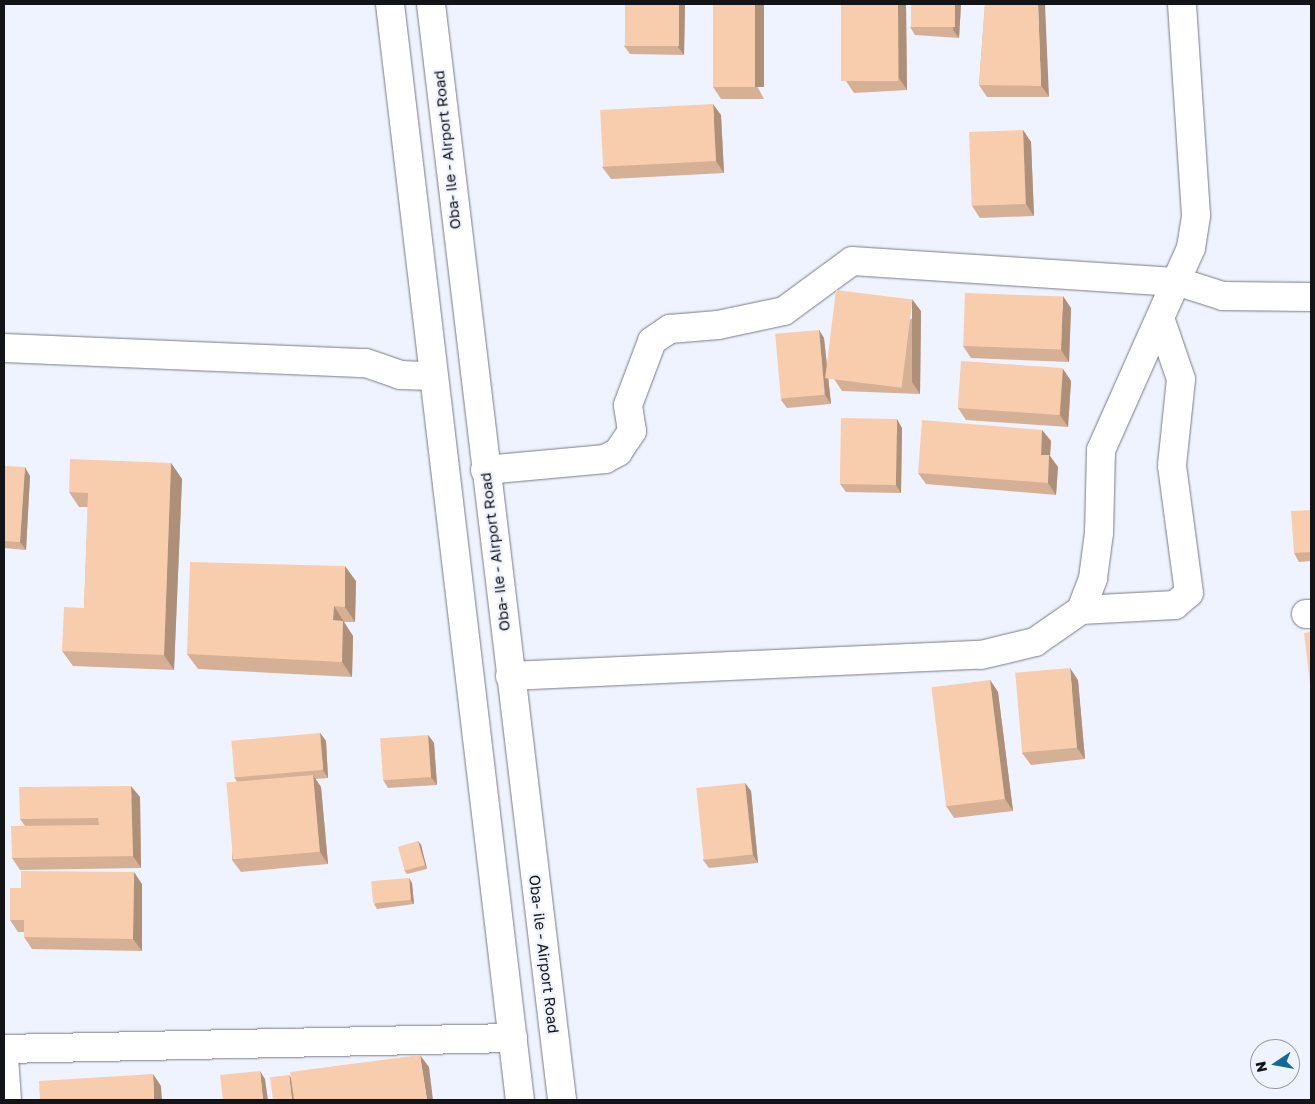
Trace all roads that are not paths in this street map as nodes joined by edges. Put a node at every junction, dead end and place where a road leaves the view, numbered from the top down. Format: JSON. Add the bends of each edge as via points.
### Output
{"nodes":[{"id":1,"x":390,"y":4,"type":"edge"},
{"id":2,"x":431,"y":4,"type":"edge"},
{"id":3,"x":1182,"y":4,"type":"edge"},
{"id":4,"x":1179,"y":282,"type":"junction"},
{"id":5,"x":1311,"y":297,"type":"edge"},
{"id":6,"x":1161,"y":321,"type":"junction"},
{"id":7,"x":4,"y":348,"type":"edge"},
{"id":8,"x":432,"y":376,"type":"junction"},
{"id":9,"x":485,"y":470,"type":"junction"},
{"id":10,"x":1081,"y":610,"type":"junction"},
{"id":11,"x":510,"y":676,"type":"junction"},
{"id":12,"x":513,"y":1038,"type":"junction"},
{"id":13,"x":4,"y":1049,"type":"edge"},
{"id":14,"x":4,"y":1057,"type":"edge"},
{"id":15,"x":7,"y":1100,"type":"edge"},
{"id":16,"x":520,"y":1100,"type":"edge"},
{"id":17,"x":562,"y":1100,"type":"edge"}],
"edges":[{"from":1,"to":8,"type":"street"},
{"from":2,"to":9,"type":"street","name":"Oba- ile - Airport Road"},
{"from":3,"to":4,"type":"street","via":[[1196,215]]},
{"from":4,"to":5,"type":"street","via":[[1223,296]]},
{"from":4,"to":6,"type":"street"},
{"from":4,"to":9,"type":"street","via":[[852,261],[784,311],[718,325],[670,329],[652,341],[628,405],[632,431],[618,452],[605,458]]},
{"from":6,"to":10,"type":"street","via":[[1101,450],[1099,533],[1093,578]]},
{"from":6,"to":10,"type":"street","via":[[1181,379],[1172,465],[1189,593],[1175,605]]},
{"from":7,"to":8,"type":"street","via":[[366,363],[400,375]]},
{"from":8,"to":12,"type":"street"},
{"from":9,"to":11,"type":"street","name":"Oba- ile - Airport Road"},
{"from":10,"to":11,"type":"street","via":[[1035,642],[981,656]]},
{"from":11,"to":17,"type":"street","name":"Oba- ile - Airport Road"},
{"from":12,"to":13,"type":"street"},
{"from":12,"to":16,"type":"street"},
{"from":14,"to":15,"type":"street"}]}
